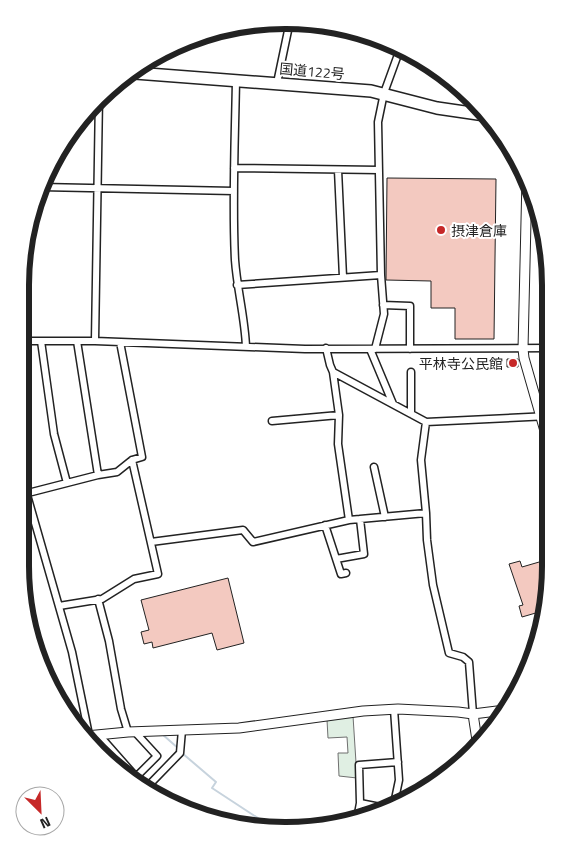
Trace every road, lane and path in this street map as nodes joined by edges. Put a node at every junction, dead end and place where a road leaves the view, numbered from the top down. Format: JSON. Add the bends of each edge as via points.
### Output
{"nodes":[{"id":1,"x":288,"y":29,"type":"edge"},
{"id":2,"x":398,"y":55,"type":"edge"},
{"id":3,"x":141,"y":73,"type":"edge"},
{"id":4,"x":236,"y":80,"type":"junction"},
{"id":5,"x":277,"y":83,"type":"junction"},
{"id":6,"x":384,"y":93,"type":"junction"},
{"id":7,"x":99,"y":109,"type":"edge"},
{"id":8,"x":477,"y":114,"type":"edge"},
{"id":9,"x":234,"y":168,"type":"junction"},
{"id":10,"x":338,"y":170,"type":"junction"},
{"id":11,"x":379,"y":170,"type":"junction"},
{"id":12,"x":48,"y":187,"type":"edge"},
{"id":13,"x":97,"y":188,"type":"junction"},
{"id":14,"x":234,"y":191,"type":"junction"},
{"id":15,"x":527,"y":197,"type":"edge"},
{"id":16,"x":381,"y":274,"type":"junction"},
{"id":17,"x":343,"y":277,"type":"junction"},
{"id":18,"x":237,"y":285,"type":"junction"},
{"id":19,"x":383,"y":305,"type":"junction"},
{"id":20,"x":29,"y":341,"type":"edge"},
{"id":21,"x":41,"y":341,"type":"junction"},
{"id":22,"x":76,"y":341,"type":"junction"},
{"id":23,"x":95,"y":341,"type":"junction"},
{"id":24,"x":120,"y":342,"type":"junction"},
{"id":25,"x":246,"y":347,"type":"junction"},
{"id":26,"x":326,"y":348,"type":"junction"},
{"id":27,"x":542,"y":348,"type":"edge"},
{"id":28,"x":373,"y":349,"type":"junction"},
{"id":29,"x":410,"y":349,"type":"junction"},
{"id":30,"x":523,"y":349,"type":"junction"},
{"id":31,"x":333,"y":372,"type":"junction"},
{"id":32,"x":411,"y":372,"type":"dead end"},
{"id":33,"x":393,"y":404,"type":"junction"},
{"id":34,"x":542,"y":408,"type":"edge"},
{"id":35,"x":339,"y":414,"type":"junction"},
{"id":36,"x":411,"y":414,"type":"junction"},
{"id":37,"x":542,"y":416,"type":"edge"},
{"id":38,"x":272,"y":421,"type":"dead end"},
{"id":39,"x":426,"y":422,"type":"junction"},
{"id":40,"x":132,"y":460,"type":"junction"},
{"id":41,"x":374,"y":467,"type":"dead end"},
{"id":42,"x":98,"y":475,"type":"junction"},
{"id":43,"x":67,"y":483,"type":"junction"},
{"id":44,"x":29,"y":493,"type":"edge"},
{"id":45,"x":29,"y":497,"type":"edge"},
{"id":46,"x":426,"y":514,"type":"junction"},
{"id":47,"x":385,"y":517,"type":"junction"},
{"id":48,"x":360,"y":519,"type":"junction"},
{"id":49,"x":348,"y":520,"type":"junction"},
{"id":50,"x":325,"y":525,"type":"junction"},
{"id":51,"x":151,"y":542,"type":"junction"},
{"id":52,"x":336,"y":559,"type":"junction"},
{"id":53,"x":346,"y":573,"type":"dead end"},
{"id":54,"x":98,"y":599,"type":"junction"},
{"id":55,"x":59,"y":606,"type":"junction"},
{"id":56,"x":394,"y":709,"type":"junction"},
{"id":57,"x":497,"y":711,"type":"edge"},
{"id":58,"x":473,"y":714,"type":"junction"},
{"id":59,"x":182,"y":730,"type":"junction"},
{"id":60,"x":90,"y":732,"type":"edge"},
{"id":61,"x":132,"y":732,"type":"junction"},
{"id":62,"x":94,"y":737,"type":"edge"},
{"id":63,"x":477,"y":737,"type":"edge"},
{"id":64,"x":398,"y":762,"type":"junction"},
{"id":65,"x":138,"y":775,"type":"edge"},
{"id":66,"x":150,"y":784,"type":"edge"},
{"id":67,"x":395,"y":798,"type":"edge"},
{"id":68,"x":360,"y":803,"type":"junction"},
{"id":69,"x":372,"y":807,"type":"edge"},
{"id":70,"x":358,"y":812,"type":"edge"}],
"edges":[{"from":1,"to":5,"type":"street"},
{"from":2,"to":6,"type":"street"},
{"from":3,"to":4,"type":"highway","name":"国道122号"},
{"from":4,"to":5,"type":"highway","name":"国道122号"},
{"from":4,"to":9,"type":"street"},
{"from":5,"to":6,"type":"highway","name":"国道122号"},
{"from":6,"to":8,"type":"highway","name":"国道122号","via":[[437,108]]},
{"from":6,"to":11,"type":"street","via":[[378,122]]},
{"from":7,"to":13,"type":"street"},
{"from":9,"to":10,"type":"street"},
{"from":9,"to":14,"type":"street"},
{"from":10,"to":11,"type":"street"},
{"from":10,"to":17,"type":"street"},
{"from":11,"to":16,"type":"street"},
{"from":12,"to":13,"type":"street"},
{"from":13,"to":14,"type":"street"},
{"from":13,"to":23,"type":"street"},
{"from":14,"to":18,"type":"street"},
{"from":15,"to":30,"type":"street"},
{"from":16,"to":17,"type":"street"},
{"from":16,"to":19,"type":"street"},
{"from":17,"to":18,"type":"street"},
{"from":18,"to":25,"type":"street"},
{"from":19,"to":28,"type":"street","via":[[384,314]]},
{"from":19,"to":29,"type":"street","via":[[410,306]]},
{"from":20,"to":21,"type":"street"},
{"from":21,"to":22,"type":"street"},
{"from":21,"to":43,"type":"street","via":[[54,434]]},
{"from":22,"to":23,"type":"street"},
{"from":22,"to":42,"type":"street"},
{"from":23,"to":24,"type":"street"},
{"from":24,"to":25,"type":"street"},
{"from":24,"to":40,"type":"street","via":[[142,457]]},
{"from":25,"to":26,"type":"street"},
{"from":26,"to":28,"type":"street"},
{"from":26,"to":31,"type":"street"},
{"from":27,"to":30,"type":"street"},
{"from":28,"to":29,"type":"street"},
{"from":28,"to":33,"type":"street"},
{"from":29,"to":30,"type":"street"},
{"from":30,"to":34,"type":"street"},
{"from":31,"to":33,"type":"street"},
{"from":31,"to":35,"type":"street"},
{"from":32,"to":36,"type":"street"},
{"from":33,"to":36,"type":"street"},
{"from":35,"to":38,"type":"street"},
{"from":35,"to":49,"type":"street","via":[[338,444]]},
{"from":36,"to":39,"type":"street"},
{"from":37,"to":39,"type":"street"},
{"from":39,"to":46,"type":"street","via":[[421,460]]},
{"from":40,"to":42,"type":"street","via":[[117,472]]},
{"from":40,"to":51,"type":"street"},
{"from":41,"to":47,"type":"street"},
{"from":42,"to":43,"type":"street"},
{"from":43,"to":44,"type":"street"},
{"from":45,"to":55,"type":"street"},
{"from":46,"to":47,"type":"street"},
{"from":46,"to":58,"type":"street","via":[[433,585],[447,649],[469,662]]},
{"from":47,"to":48,"type":"street"},
{"from":48,"to":49,"type":"street"},
{"from":48,"to":52,"type":"street","via":[[364,554]]},
{"from":49,"to":50,"type":"street"},
{"from":50,"to":51,"type":"street","via":[[253,542],[243,530]]},
{"from":50,"to":52,"type":"street"},
{"from":51,"to":54,"type":"street","via":[[158,574],[134,579]]},
{"from":52,"to":53,"type":"street","via":[[341,574]]},
{"from":54,"to":55,"type":"street"},
{"from":54,"to":61,"type":"street","via":[[121,709]]},
{"from":55,"to":60,"type":"street"},
{"from":56,"to":58,"type":"street"},
{"from":56,"to":59,"type":"street","via":[[239,728]]},
{"from":56,"to":64,"type":"street"},
{"from":57,"to":58,"type":"street"},
{"from":58,"to":63,"type":"street"},
{"from":59,"to":61,"type":"street"},
{"from":59,"to":66,"type":"street","via":[[180,753]]},
{"from":61,"to":62,"type":"street"},
{"from":61,"to":65,"type":"street","via":[[157,756]]},
{"from":64,"to":67,"type":"street"},
{"from":64,"to":68,"type":"street","via":[[359,765]]},
{"from":68,"to":69,"type":"street"},
{"from":68,"to":70,"type":"street"}]}
